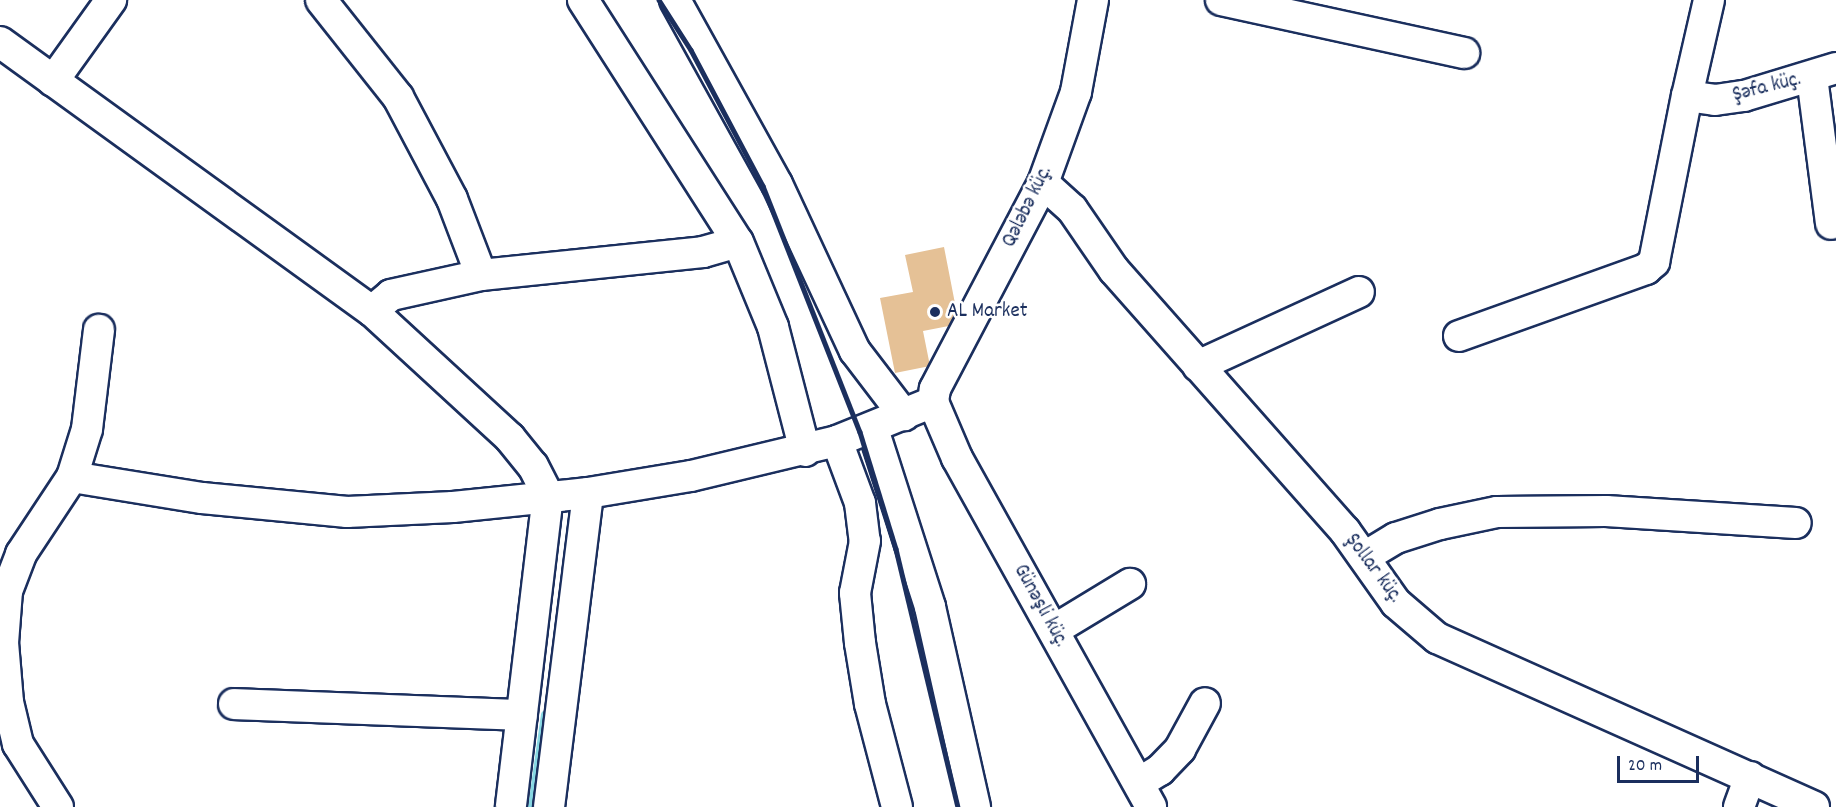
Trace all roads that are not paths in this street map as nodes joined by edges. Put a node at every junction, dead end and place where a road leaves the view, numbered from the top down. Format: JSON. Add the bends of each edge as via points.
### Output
{"nodes":[{"id":1,"x":111,"y":0,"type":"edge"},
{"id":2,"x":321,"y":0,"type":"edge"},
{"id":3,"x":583,"y":0,"type":"edge"},
{"id":4,"x":675,"y":0,"type":"edge"},
{"id":5,"x":1093,"y":0,"type":"edge"},
{"id":6,"x":1221,"y":0,"type":"edge"},
{"id":7,"x":1709,"y":0,"type":"edge"},
{"id":8,"x":0,"y":42,"type":"edge"},
{"id":9,"x":1464,"y":53,"type":"dead end"},
{"id":10,"x":1824,"y":72,"type":"edge"},
{"id":11,"x":53,"y":81,"type":"junction"},
{"id":12,"x":1687,"y":96,"type":"junction"},
{"id":13,"x":1043,"y":183,"type":"junction"},
{"id":14,"x":1831,"y":224,"type":"dead end"},
{"id":15,"x":738,"y":242,"type":"junction"},
{"id":16,"x":481,"y":275,"type":"junction"},
{"id":17,"x":1359,"y":292,"type":"dead end"},
{"id":18,"x":372,"y":310,"type":"junction"},
{"id":19,"x":99,"y":330,"type":"dead end"},
{"id":20,"x":1459,"y":336,"type":"dead end"},
{"id":21,"x":1198,"y":366,"type":"junction"},
{"id":22,"x":933,"y":402,"type":"junction"},
{"id":23,"x":904,"y":415,"type":"junction"},
{"id":24,"x":873,"y":429,"type":"junction"},
{"id":25,"x":837,"y":441,"type":"junction"},
{"id":26,"x":805,"y":451,"type":"junction"},
{"id":27,"x":72,"y":477,"type":"junction"},
{"id":28,"x":588,"y":493,"type":"junction"},
{"id":29,"x":548,"y":495,"type":"junction"},
{"id":30,"x":1796,"y":523,"type":"dead end"},
{"id":31,"x":1365,"y":556,"type":"junction"},
{"id":32,"x":1131,"y":584,"type":"dead end"},
{"id":33,"x":1054,"y":630,"type":"junction"},
{"id":34,"x":1204,"y":703,"type":"dead end"},
{"id":35,"x":234,"y":704,"type":"dead end"},
{"id":36,"x":522,"y":715,"type":"junction"},
{"id":37,"x":1750,"y":777,"type":"junction"},
{"id":38,"x":1145,"y":795,"type":"edge"},
{"id":39,"x":58,"y":807,"type":"edge"},
{"id":40,"x":511,"y":807,"type":"edge"},
{"id":41,"x":549,"y":807,"type":"edge"},
{"id":42,"x":897,"y":807,"type":"edge"},
{"id":43,"x":975,"y":807,"type":"edge"},
{"id":44,"x":1739,"y":807,"type":"edge"},
{"id":45,"x":1814,"y":807,"type":"edge"}],
"edges":[{"from":1,"to":11,"type":"street"},
{"from":2,"to":16,"type":"street","via":[[398,98],[452,199]]},
{"from":3,"to":15,"type":"street"},
{"from":4,"to":23,"type":"street","via":[[777,184],[850,343]]},
{"from":5,"to":13,"type":"street","name":"Qələbə küç.","via":[[1076,92]]},
{"from":6,"to":9,"type":"street"},
{"from":7,"to":12,"type":"street"},
{"from":8,"to":11,"type":"street"},
{"from":10,"to":12,"type":"street","name":"Şəfa küç.","via":[[1744,96],[1715,100]]},
{"from":10,"to":14,"type":"street"},
{"from":11,"to":18,"type":"street"},
{"from":12,"to":20,"type":"street","via":[[1654,262],[1646,269]]},
{"from":13,"to":21,"type":"street","name":"Şollar küç.","via":[[1072,209],[1114,270]]},
{"from":13,"to":22,"type":"street","name":"Qələbə küç.","via":[[934,389]]},
{"from":15,"to":16,"type":"street","via":[[703,252]]},
{"from":15,"to":26,"type":"street","via":[[773,327]]},
{"from":16,"to":18,"type":"street","via":[[391,295]]},
{"from":17,"to":21,"type":"street"},
{"from":18,"to":29,"type":"street","via":[[510,438],[533,466]]},
{"from":19,"to":27,"type":"street","via":[[87,429]]},
{"from":21,"to":31,"type":"street","name":"Şollar küç."},
{"from":22,"to":23,"type":"street"},
{"from":22,"to":33,"type":"street","name":"Günəşli küç.","via":[[957,458]]},
{"from":23,"to":24,"type":"street"},
{"from":24,"to":25,"type":"street"},
{"from":24,"to":43,"type":"street","via":[[930,607]]},
{"from":25,"to":26,"type":"street"},
{"from":25,"to":42,"type":"street","via":[[860,503],[865,541],[855,593],[860,643],[870,704]]},
{"from":26,"to":28,"type":"street"},
{"from":27,"to":29,"type":"street","via":[[202,498],[347,512],[453,507]]},
{"from":27,"to":39,"type":"street","via":[[21,554],[7,591],[3,643],[8,702],[18,744]]},
{"from":28,"to":29,"type":"street"},
{"from":28,"to":41,"type":"street"},
{"from":29,"to":36,"type":"street"},
{"from":30,"to":31,"type":"street","via":[[1606,511],[1497,512],[1418,531]]},
{"from":31,"to":37,"type":"street","name":"Şollar küç.","via":[[1396,603],[1437,638]]},
{"from":32,"to":33,"type":"street"},
{"from":33,"to":38,"type":"street","name":"Günəşli küç."},
{"from":34,"to":38,"type":"street","via":[[1180,749],[1160,770]]},
{"from":35,"to":36,"type":"street"},
{"from":36,"to":40,"type":"street"},
{"from":37,"to":44,"type":"street"},
{"from":37,"to":45,"type":"street","name":"Şollar küç."}]}
